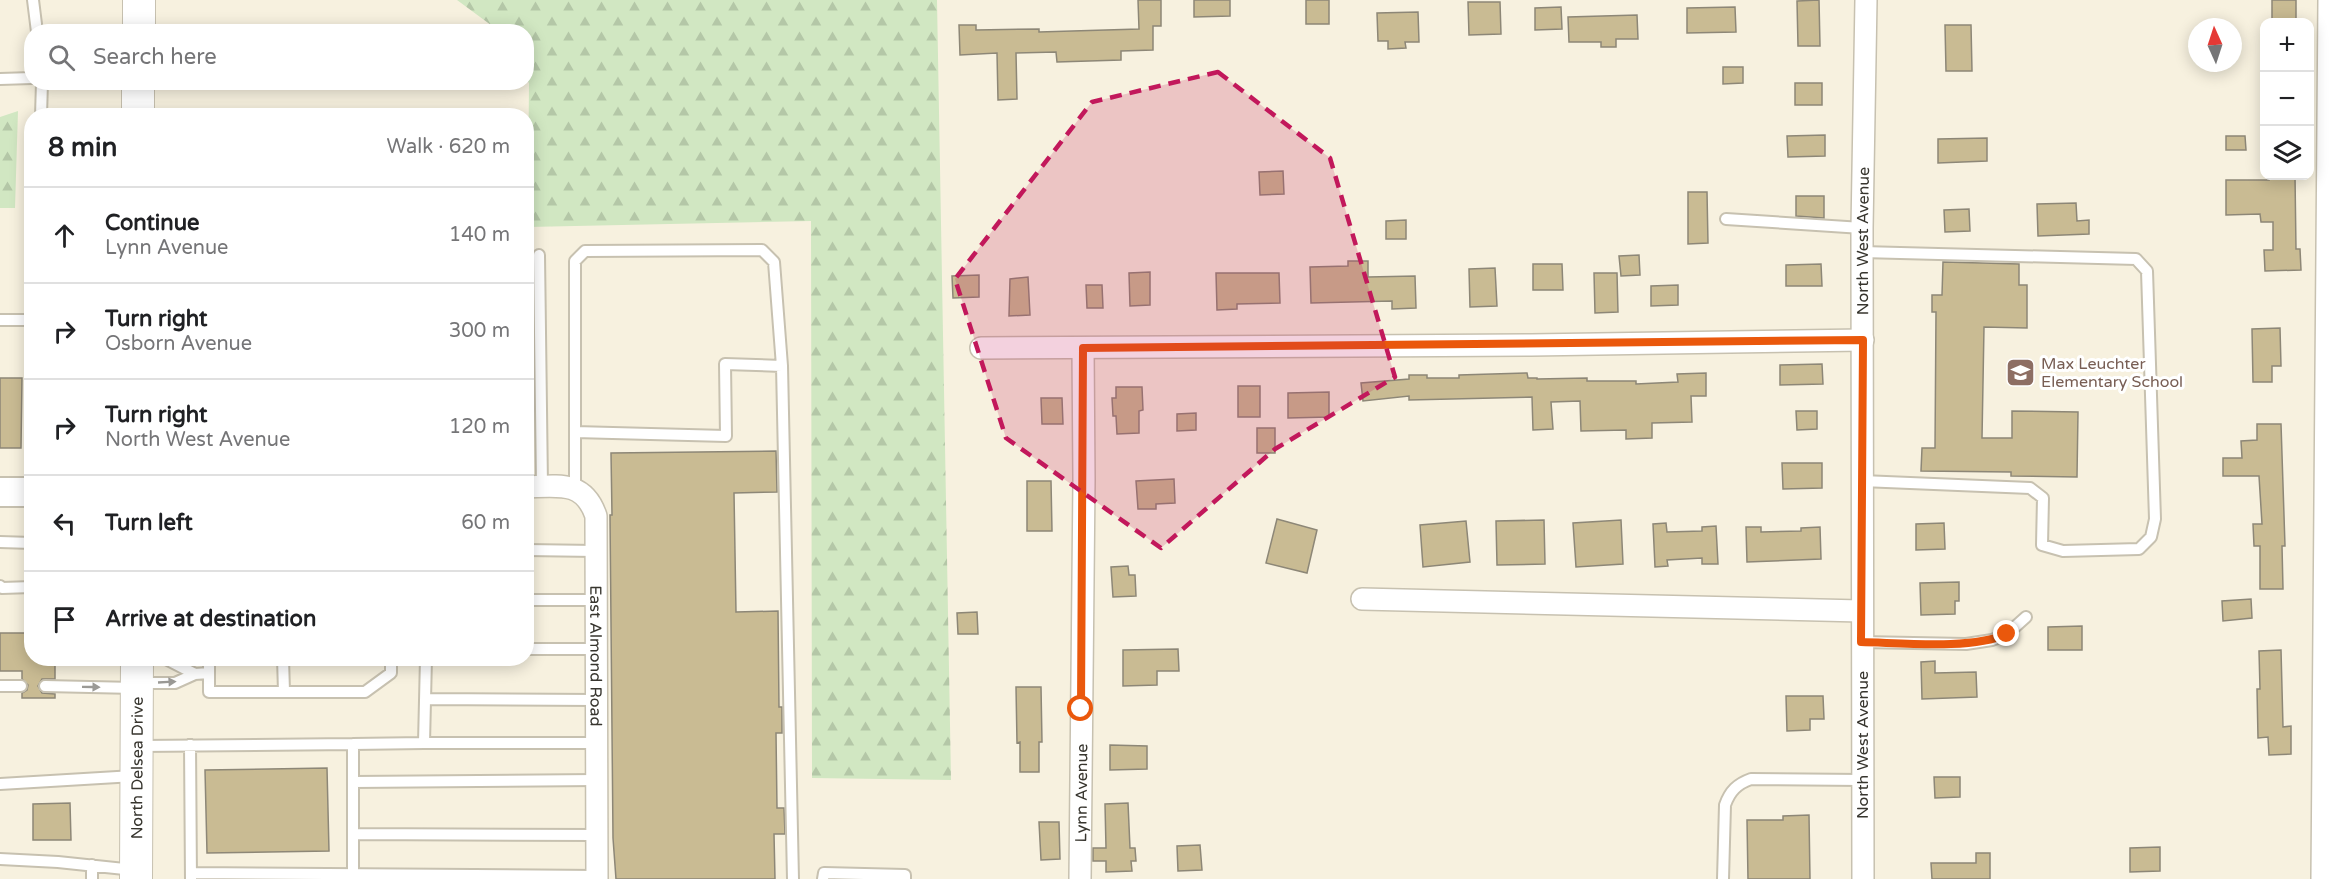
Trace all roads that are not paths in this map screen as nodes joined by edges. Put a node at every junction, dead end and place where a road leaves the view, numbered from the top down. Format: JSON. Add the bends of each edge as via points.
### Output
{"nodes":[{"id":1,"x":33,"y":0,"type":"edge"},
{"id":2,"x":139,"y":0,"type":"edge"},
{"id":3,"x":1866,"y":0,"type":"edge"},
{"id":4,"x":2329,"y":0,"type":"edge"},
{"id":5,"x":36,"y":24,"type":"edge"},
{"id":6,"x":139,"y":24,"type":"edge"},
{"id":7,"x":24,"y":78,"type":"edge"},
{"id":8,"x":0,"y":79,"type":"edge"},
{"id":9,"x":42,"y":90,"type":"edge"},
{"id":10,"x":138,"y":90,"type":"edge"},
{"id":11,"x":41,"y":108,"type":"edge"},
{"id":12,"x":138,"y":108,"type":"edge"},
{"id":13,"x":1726,"y":219,"type":"dead end"},
{"id":14,"x":1862,"y":228,"type":"junction"},
{"id":15,"x":1862,"y":252,"type":"junction"},
{"id":16,"x":539,"y":255,"type":"dead end"},
{"id":17,"x":0,"y":320,"type":"edge"},
{"id":18,"x":24,"y":320,"type":"edge"},
{"id":19,"x":1863,"y":340,"type":"junction"},
{"id":20,"x":981,"y":348,"type":"dead end"},
{"id":21,"x":1083,"y":348,"type":"junction"},
{"id":22,"x":782,"y":366,"type":"junction"},
{"id":23,"x":575,"y":432,"type":"junction"},
{"id":24,"x":1862,"y":481,"type":"junction"},
{"id":25,"x":534,"y":487,"type":"edge"},
{"id":26,"x":575,"y":489,"type":"junction"},
{"id":27,"x":0,"y":492,"type":"edge"},
{"id":28,"x":24,"y":492,"type":"edge"},
{"id":29,"x":0,"y":543,"type":"edge"},
{"id":30,"x":24,"y":543,"type":"edge"},
{"id":31,"x":534,"y":550,"type":"edge"},
{"id":32,"x":596,"y":550,"type":"junction"},
{"id":33,"x":0,"y":586,"type":"edge"},
{"id":34,"x":24,"y":587,"type":"edge"},
{"id":35,"x":1362,"y":599,"type":"dead end"},
{"id":36,"x":534,"y":600,"type":"edge"},
{"id":37,"x":596,"y":600,"type":"junction"},
{"id":38,"x":1861,"y":611,"type":"junction"},
{"id":39,"x":2026,"y":617,"type":"dead end"},
{"id":40,"x":1861,"y":642,"type":"junction"},
{"id":41,"x":534,"y":649,"type":"edge"},
{"id":42,"x":597,"y":649,"type":"junction"},
{"id":43,"x":180,"y":666,"type":"edge"},
{"id":44,"x":209,"y":666,"type":"edge"},
{"id":45,"x":283,"y":666,"type":"edge"},
{"id":46,"x":391,"y":666,"type":"edge"},
{"id":47,"x":426,"y":666,"type":"edge"},
{"id":48,"x":137,"y":672,"type":"edge"},
{"id":49,"x":209,"y":673,"type":"junction"},
{"id":50,"x":195,"y":674,"type":"junction"},
{"id":51,"x":0,"y":686,"type":"edge"},
{"id":52,"x":21,"y":686,"type":"dead end"},
{"id":53,"x":45,"y":686,"type":"dead end"},
{"id":54,"x":284,"y":692,"type":"junction"},
{"id":55,"x":425,"y":699,"type":"junction"},
{"id":56,"x":597,"y":700,"type":"junction"},
{"id":57,"x":424,"y":743,"type":"junction"},
{"id":58,"x":597,"y":743,"type":"junction"},
{"id":59,"x":353,"y":744,"type":"junction"},
{"id":60,"x":190,"y":745,"type":"junction"},
{"id":61,"x":136,"y":761,"type":"junction"},
{"id":62,"x":597,"y":780,"type":"junction"},
{"id":63,"x":1862,"y":780,"type":"junction"},
{"id":64,"x":353,"y":782,"type":"junction"},
{"id":65,"x":0,"y":784,"type":"edge"},
{"id":66,"x":353,"y":834,"type":"junction"},
{"id":67,"x":597,"y":835,"type":"junction"},
{"id":68,"x":0,"y":860,"type":"edge"},
{"id":69,"x":92,"y":865,"type":"junction"},
{"id":70,"x":136,"y":875,"type":"edge"},
{"id":71,"x":191,"y":876,"type":"edge"},
{"id":72,"x":353,"y":877,"type":"edge"},
{"id":73,"x":597,"y":878,"type":"edge"},
{"id":74,"x":92,"y":879,"type":"edge"},
{"id":75,"x":794,"y":879,"type":"edge"},
{"id":76,"x":823,"y":879,"type":"edge"},
{"id":77,"x":905,"y":879,"type":"edge"},
{"id":78,"x":1080,"y":879,"type":"edge"},
{"id":79,"x":1723,"y":879,"type":"edge"},
{"id":80,"x":1863,"y":879,"type":"edge"},
{"id":81,"x":2322,"y":879,"type":"edge"}],
"edges":[{"from":1,"to":5,"type":"lane"},
{"from":2,"to":6,"type":"main road"},
{"from":3,"to":14,"type":"street","name":"North West Avenue"},
{"from":4,"to":81,"type":"street"},
{"from":7,"to":8,"type":"lane"},
{"from":9,"to":11,"type":"lane"},
{"from":10,"to":12,"type":"main road"},
{"from":13,"to":14,"type":"lane"},
{"from":14,"to":15,"type":"street","name":"North West Avenue"},
{"from":15,"to":19,"type":"street","name":"North West Avenue"},
{"from":15,"to":24,"type":"lane","via":[[2136,259],[2147,271],[2155,519],[2151,537],[2139,549],[2063,551],[2042,545],[2043,498],[2030,488]]},
{"from":16,"to":25,"type":"lane"},
{"from":17,"to":18,"type":"lane"},
{"from":19,"to":21,"type":"street"},
{"from":19,"to":24,"type":"street","name":"North West Avenue"},
{"from":20,"to":21,"type":"street"},
{"from":21,"to":78,"type":"street","name":"Lynn Avenue"},
{"from":22,"to":23,"type":"lane","via":[[725,364],[726,436]]},
{"from":22,"to":23,"type":"lane","via":[[774,262],[762,250],[585,251],[575,261]]},
{"from":22,"to":75,"type":"lane"},
{"from":23,"to":26,"type":"lane"},
{"from":24,"to":38,"type":"street","name":"North West Avenue"},
{"from":25,"to":26,"type":"street"},
{"from":26,"to":32,"type":"street","name":"East Almond Road","via":[[586,496],[596,516]]},
{"from":27,"to":28,"type":"main road"},
{"from":29,"to":30,"type":"lane"},
{"from":31,"to":32,"type":"lane"},
{"from":32,"to":37,"type":"street","name":"East Almond Road"},
{"from":33,"to":34,"type":"lane"},
{"from":35,"to":38,"type":"street"},
{"from":36,"to":37,"type":"lane"},
{"from":37,"to":42,"type":"street","name":"East Almond Road"},
{"from":38,"to":40,"type":"street","name":"North West Avenue"},
{"from":39,"to":40,"type":"lane","via":[[2007,634],[1966,644]]},
{"from":40,"to":63,"type":"street","name":"North West Avenue"},
{"from":41,"to":42,"type":"lane"},
{"from":42,"to":56,"type":"street","name":"East Almond Road"},
{"from":43,"to":50,"type":"lane"},
{"from":44,"to":49,"type":"lane"},
{"from":45,"to":54,"type":"lane"},
{"from":46,"to":54,"type":"lane","via":[[391,672],[365,692]]},
{"from":47,"to":55,"type":"lane"},
{"from":48,"to":50,"type":"lane","one_way":true,"via":[[175,683]]},
{"from":53,"to":48,"type":"lane","one_way":true},
{"from":48,"to":61,"type":"main road","name":"North Delsea Drive"},
{"from":49,"to":50,"type":"lane"},
{"from":49,"to":54,"type":"lane","via":[[209,692]]},
{"from":51,"to":52,"type":"lane"},
{"from":55,"to":56,"type":"lane"},
{"from":55,"to":57,"type":"lane"},
{"from":56,"to":58,"type":"street","name":"East Almond Road"},
{"from":57,"to":58,"type":"lane"},
{"from":57,"to":59,"type":"lane"},
{"from":58,"to":62,"type":"street","name":"East Almond Road"},
{"from":59,"to":60,"type":"lane"},
{"from":59,"to":64,"type":"lane"},
{"from":60,"to":61,"type":"lane"},
{"from":60,"to":71,"type":"lane"},
{"from":61,"to":65,"type":"lane"},
{"from":61,"to":70,"type":"main road","name":"North Delsea Drive"},
{"from":62,"to":64,"type":"lane"},
{"from":62,"to":67,"type":"street","name":"East Almond Road"},
{"from":63,"to":79,"type":"lane","via":[[1751,779],[1736,787],[1725,805]]},
{"from":63,"to":80,"type":"street","name":"North West Avenue"},
{"from":64,"to":66,"type":"lane"},
{"from":66,"to":67,"type":"lane"},
{"from":66,"to":72,"type":"lane"},
{"from":67,"to":73,"type":"street","name":"East Almond Road"},
{"from":68,"to":69,"type":"lane"},
{"from":69,"to":70,"type":"lane"},
{"from":69,"to":74,"type":"lane"},
{"from":71,"to":72,"type":"lane"},
{"from":72,"to":73,"type":"lane"},
{"from":76,"to":77,"type":"lane","via":[[824,873],[905,875]]}]}
